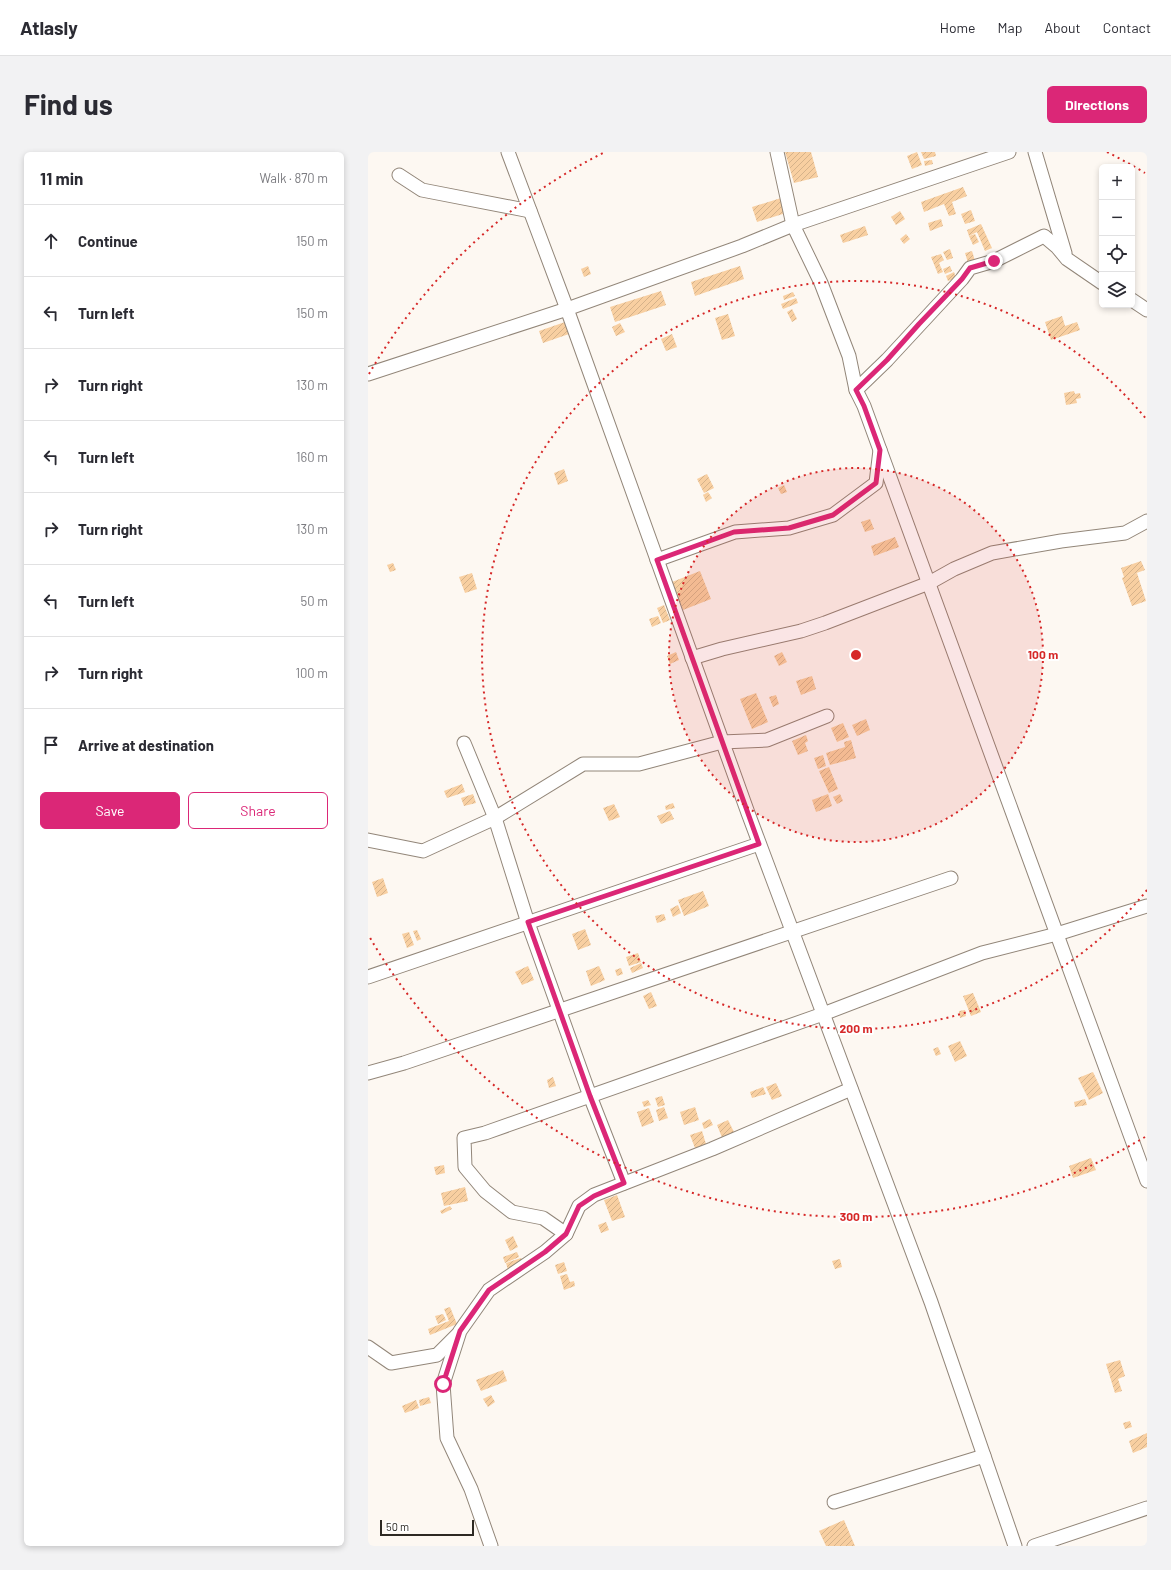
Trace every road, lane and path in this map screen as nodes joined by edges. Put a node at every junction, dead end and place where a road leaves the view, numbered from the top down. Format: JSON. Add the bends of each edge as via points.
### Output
{"nodes":[{"id":1,"x":508,"y":152,"type":"edge"},
{"id":2,"x":777,"y":152,"type":"edge"},
{"id":3,"x":1009,"y":152,"type":"edge"},
{"id":4,"x":1035,"y":152,"type":"edge"},
{"id":5,"x":399,"y":175,"type":"dead end"},
{"id":6,"x":530,"y":211,"type":"junction"},
{"id":7,"x":793,"y":225,"type":"junction"},
{"id":8,"x":1067,"y":259,"type":"junction"},
{"id":9,"x":1099,"y":281,"type":"edge"},
{"id":10,"x":1135,"y":302,"type":"edge"},
{"id":11,"x":567,"y":309,"type":"junction"},
{"id":12,"x":1147,"y":310,"type":"edge"},
{"id":13,"x":368,"y":374,"type":"edge"},
{"id":14,"x":856,"y":390,"type":"junction"},
{"id":15,"x":880,"y":450,"type":"junction"},
{"id":16,"x":1147,"y":521,"type":"edge"},
{"id":17,"x":657,"y":560,"type":"junction"},
{"id":18,"x":929,"y":583,"type":"junction"},
{"id":19,"x":692,"y":658,"type":"junction"},
{"id":20,"x":827,"y":716,"type":"dead end"},
{"id":21,"x":722,"y":742,"type":"junction"},
{"id":22,"x":464,"y":743,"type":"dead end"},
{"id":23,"x":495,"y":818,"type":"junction"},
{"id":24,"x":368,"y":840,"type":"edge"},
{"id":25,"x":759,"y":844,"type":"junction"},
{"id":26,"x":951,"y":878,"type":"dead end"},
{"id":27,"x":1147,"y":906,"type":"edge"},
{"id":28,"x":528,"y":922,"type":"junction"},
{"id":29,"x":792,"y":931,"type":"junction"},
{"id":30,"x":1057,"y":934,"type":"junction"},
{"id":31,"x":368,"y":977,"type":"edge"},
{"id":32,"x":560,"y":1010,"type":"junction"},
{"id":33,"x":823,"y":1014,"type":"junction"},
{"id":34,"x":368,"y":1073,"type":"edge"},
{"id":35,"x":851,"y":1089,"type":"junction"},
{"id":36,"x":590,"y":1096,"type":"junction"},
{"id":37,"x":1147,"y":1181,"type":"edge"},
{"id":38,"x":624,"y":1183,"type":"junction"},
{"id":39,"x":566,"y":1234,"type":"junction"},
{"id":40,"x":460,"y":1331,"type":"junction"},
{"id":41,"x":368,"y":1347,"type":"edge"},
{"id":42,"x":984,"y":1456,"type":"junction"},
{"id":43,"x":834,"y":1502,"type":"dead end"},
{"id":44,"x":1147,"y":1508,"type":"edge"},
{"id":45,"x":491,"y":1546,"type":"edge"},
{"id":46,"x":1015,"y":1546,"type":"edge"},
{"id":47,"x":1034,"y":1546,"type":"edge"}],
"edges":[{"from":1,"to":6,"type":"street"},
{"from":2,"to":7,"type":"street"},
{"from":3,"to":7,"type":"street"},
{"from":4,"to":8,"type":"street"},
{"from":5,"to":6,"type":"street","via":[[422,190]]},
{"from":6,"to":11,"type":"street"},
{"from":7,"to":11,"type":"street"},
{"from":7,"to":14,"type":"street","via":[[820,283],[849,356]]},
{"from":8,"to":9,"type":"street"},
{"from":8,"to":14,"type":"street","via":[[1044,236],[994,261],[970,268],[887,360]]},
{"from":10,"to":12,"type":"street"},
{"from":11,"to":13,"type":"street"},
{"from":11,"to":17,"type":"street"},
{"from":14,"to":15,"type":"street"},
{"from":15,"to":17,"type":"street","via":[[876,483],[833,515],[789,528],[734,532]]},
{"from":15,"to":18,"type":"street"},
{"from":16,"to":18,"type":"street","via":[[1125,533],[992,553]]},
{"from":17,"to":19,"type":"street"},
{"from":18,"to":19,"type":"street","via":[[801,631]]},
{"from":18,"to":30,"type":"street"},
{"from":19,"to":21,"type":"street"},
{"from":20,"to":21,"type":"street","via":[[767,740]]},
{"from":21,"to":23,"type":"street","via":[[639,764],[583,764]]},
{"from":21,"to":25,"type":"street"},
{"from":22,"to":23,"type":"street"},
{"from":23,"to":24,"type":"street","via":[[423,851]]},
{"from":23,"to":28,"type":"street"},
{"from":25,"to":28,"type":"street"},
{"from":25,"to":29,"type":"street"},
{"from":26,"to":29,"type":"street"},
{"from":27,"to":30,"type":"street"},
{"from":28,"to":31,"type":"street"},
{"from":28,"to":32,"type":"street"},
{"from":29,"to":32,"type":"street"},
{"from":29,"to":33,"type":"street"},
{"from":30,"to":33,"type":"street","via":[[982,954]]},
{"from":30,"to":37,"type":"street"},
{"from":32,"to":34,"type":"street"},
{"from":32,"to":36,"type":"street"},
{"from":33,"to":35,"type":"street"},
{"from":33,"to":36,"type":"street"},
{"from":35,"to":38,"type":"street","via":[[712,1149]]},
{"from":35,"to":42,"type":"street","via":[[931,1302]]},
{"from":36,"to":38,"type":"street"},
{"from":36,"to":39,"type":"street","via":[[464,1138],[465,1167],[485,1191],[512,1212],[543,1218]]},
{"from":38,"to":39,"type":"street","via":[[594,1196],[579,1206]]},
{"from":39,"to":40,"type":"street","via":[[545,1252],[489,1290]]},
{"from":40,"to":41,"type":"street","via":[[437,1355],[391,1363]]},
{"from":40,"to":45,"type":"street","via":[[443,1384],[447,1438],[471,1489]]},
{"from":42,"to":43,"type":"street"},
{"from":42,"to":46,"type":"street"},
{"from":44,"to":47,"type":"street"}]}
